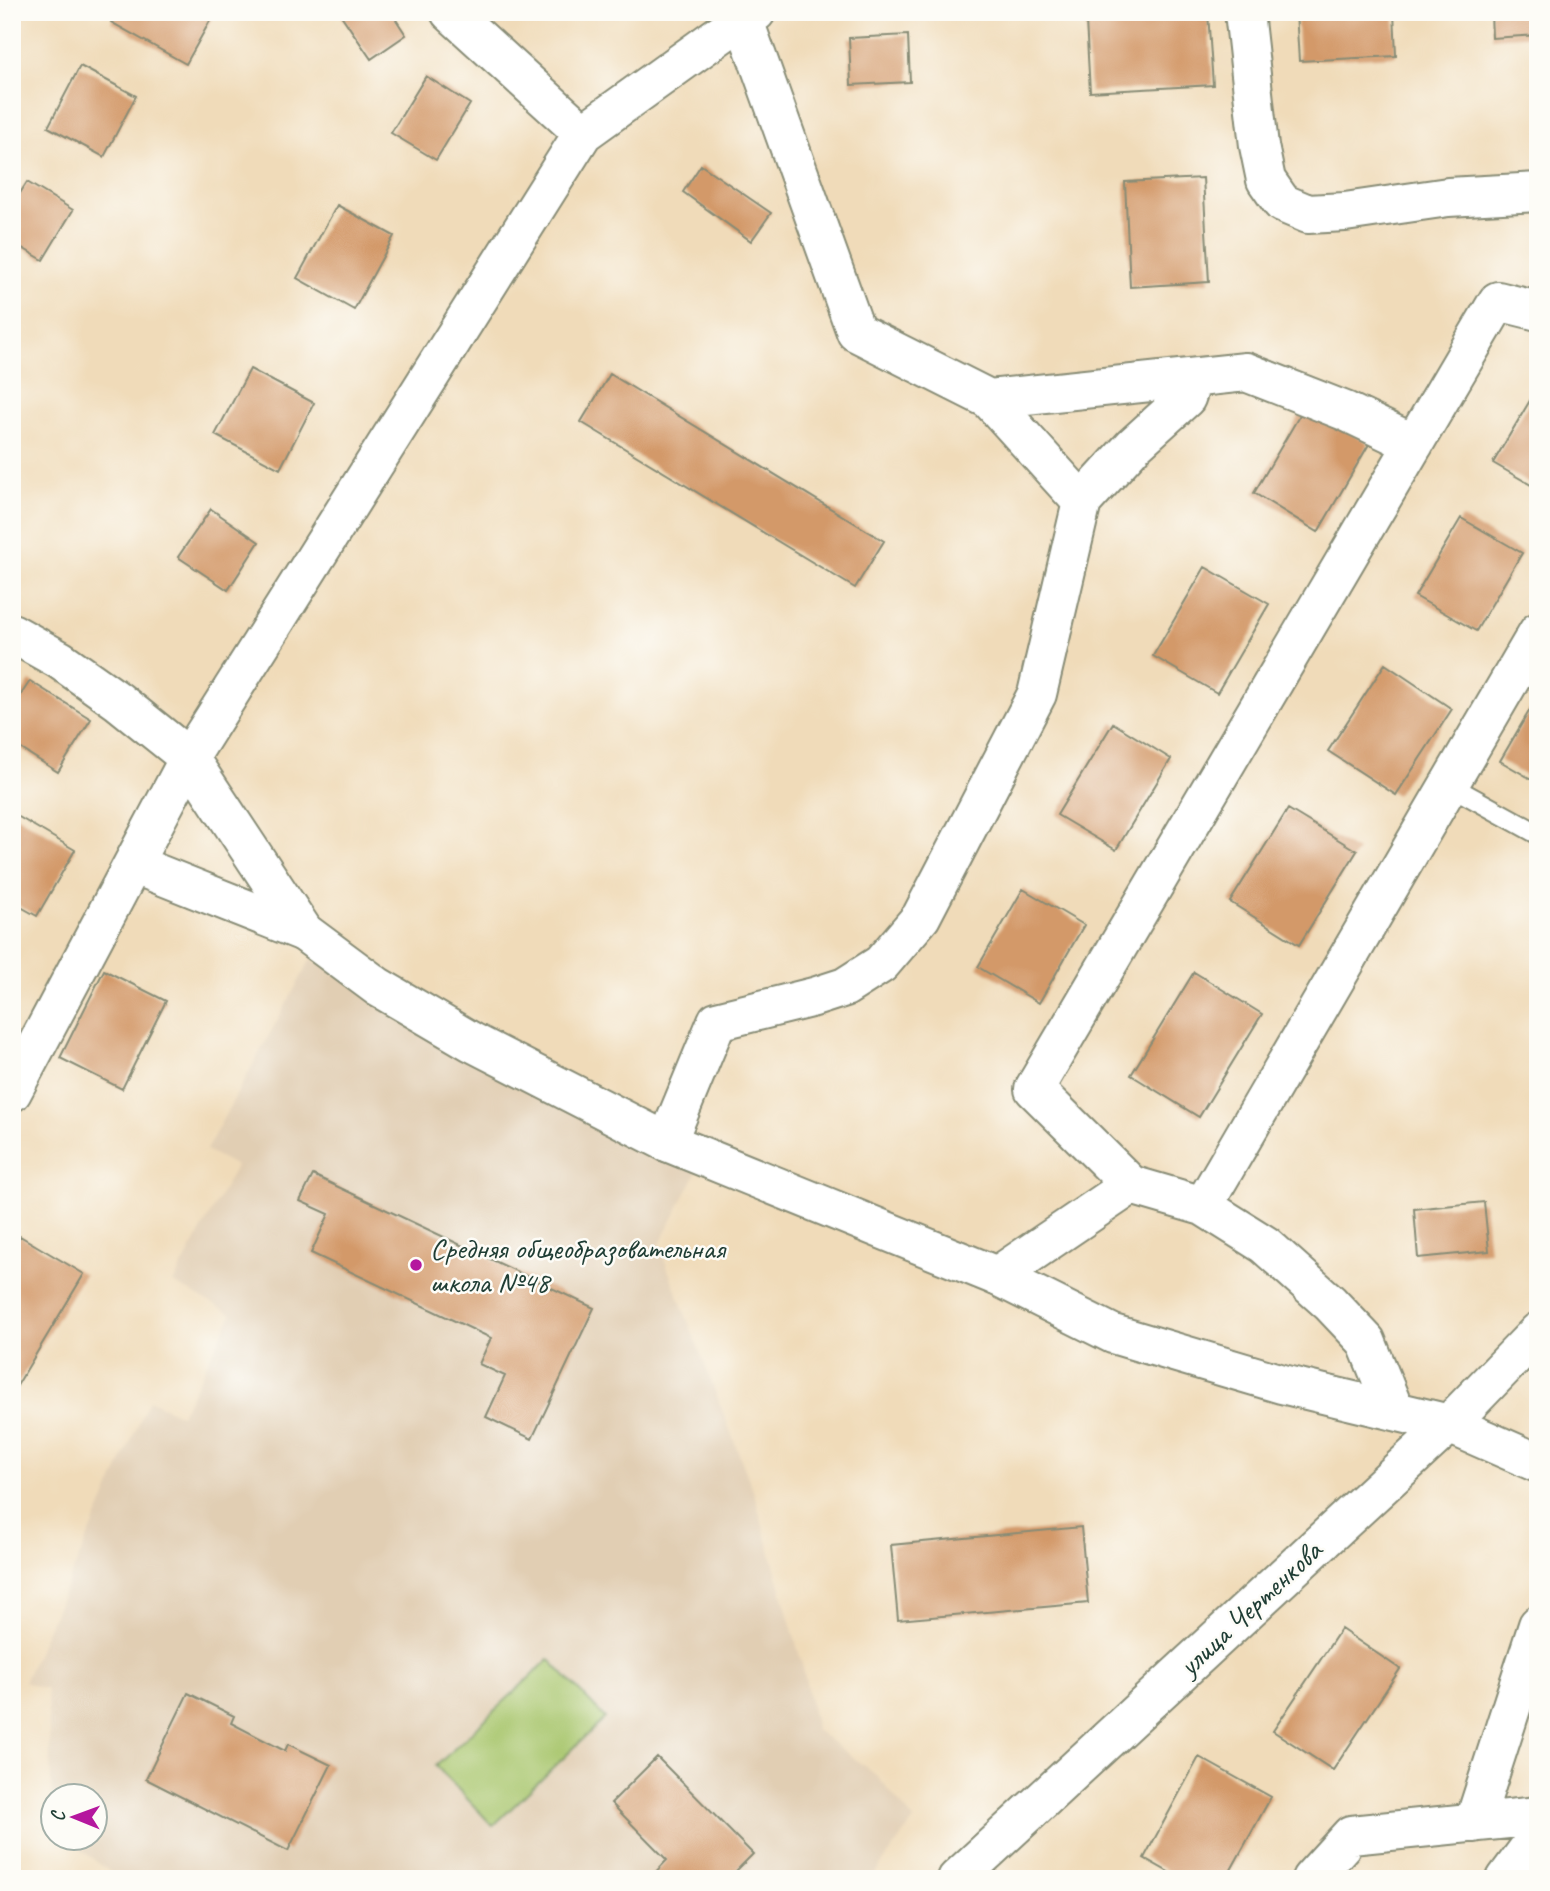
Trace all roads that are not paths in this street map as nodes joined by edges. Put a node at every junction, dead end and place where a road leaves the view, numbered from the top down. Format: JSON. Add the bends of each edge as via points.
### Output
{"nodes":[{"id":1,"x":450,"y":12,"type":"edge"},
{"id":2,"x":1244,"y":12,"type":"edge"},
{"id":3,"x":749,"y":15,"type":"edge"},
{"id":4,"x":583,"y":133,"type":"junction"},
{"id":5,"x":1538,"y":192,"type":"edge"},
{"id":6,"x":1538,"y":311,"type":"edge"},
{"id":7,"x":1193,"y":378,"type":"junction"},
{"id":8,"x":989,"y":399,"type":"junction"},
{"id":9,"x":1414,"y":444,"type":"junction"},
{"id":10,"x":1082,"y":502,"type":"junction"},
{"id":11,"x":1538,"y":632,"type":"edge"},
{"id":12,"x":12,"y":633,"type":"edge"},
{"id":13,"x":189,"y":758,"type":"junction"},
{"id":14,"x":1449,"y":785,"type":"junction"},
{"id":15,"x":1538,"y":834,"type":"edge"},
{"id":16,"x":133,"y":864,"type":"junction"},
{"id":17,"x":304,"y":932,"type":"junction"},
{"id":18,"x":12,"y":1092,"type":"edge"},
{"id":19,"x":667,"y":1142,"type":"junction"},
{"id":20,"x":1131,"y":1185,"type":"junction"},
{"id":21,"x":1203,"y":1206,"type":"junction"},
{"id":22,"x":997,"y":1276,"type":"junction"},
{"id":23,"x":1538,"y":1332,"type":"edge"},
{"id":24,"x":1394,"y":1410,"type":"junction"},
{"id":25,"x":1449,"y":1424,"type":"junction"},
{"id":26,"x":1538,"y":1463,"type":"edge"},
{"id":27,"x":1538,"y":1625,"type":"edge"},
{"id":28,"x":1538,"y":1816,"type":"edge"},
{"id":29,"x":1474,"y":1823,"type":"junction"},
{"id":30,"x":1538,"y":1836,"type":"edge"},
{"id":31,"x":957,"y":1879,"type":"edge"},
{"id":32,"x":1311,"y":1879,"type":"edge"},
{"id":33,"x":1506,"y":1879,"type":"edge"}],
"edges":[{"from":1,"to":4,"type":"street"},
{"from":2,"to":5,"type":"street","via":[[1259,146],[1266,180],[1282,203],[1308,214],[1333,213],[1448,197]]},
{"from":3,"to":4,"type":"street"},
{"from":3,"to":8,"type":"street","via":[[856,332]]},
{"from":4,"to":13,"type":"street"},
{"from":6,"to":9,"type":"street","via":[[1498,301]]},
{"from":7,"to":8,"type":"street"},
{"from":7,"to":9,"type":"street","via":[[1246,372]]},
{"from":7,"to":10,"type":"street","via":[[1186,398],[1134,445]]},
{"from":8,"to":10,"type":"street"},
{"from":9,"to":20,"type":"street","via":[[1034,1089]]},
{"from":10,"to":19,"type":"street","via":[[1037,694],[921,917],[881,964],[845,987],[717,1021]]},
{"from":11,"to":14,"type":"street"},
{"from":12,"to":13,"type":"street","via":[[118,701]]},
{"from":13,"to":16,"type":"street"},
{"from":13,"to":17,"type":"street"},
{"from":14,"to":15,"type":"lane"},
{"from":14,"to":21,"type":"street"},
{"from":16,"to":17,"type":"street"},
{"from":16,"to":18,"type":"street"},
{"from":17,"to":19,"type":"street","via":[[379,987],[472,1042]]},
{"from":19,"to":22,"type":"street"},
{"from":20,"to":21,"type":"street"},
{"from":20,"to":22,"type":"street"},
{"from":21,"to":24,"type":"street","via":[[1265,1245],[1331,1303],[1366,1341]]},
{"from":22,"to":24,"type":"street","via":[[1114,1334],[1282,1384]]},
{"from":23,"to":25,"type":"street","name":"улица Чертенкова"},
{"from":24,"to":25,"type":"street"},
{"from":25,"to":26,"type":"street"},
{"from":25,"to":31,"type":"street","name":"улица Чертенкова"},
{"from":27,"to":29,"type":"street"},
{"from":28,"to":29,"type":"street"},
{"from":29,"to":32,"type":"street","via":[[1351,1835]]},
{"from":30,"to":33,"type":"street"}]}
